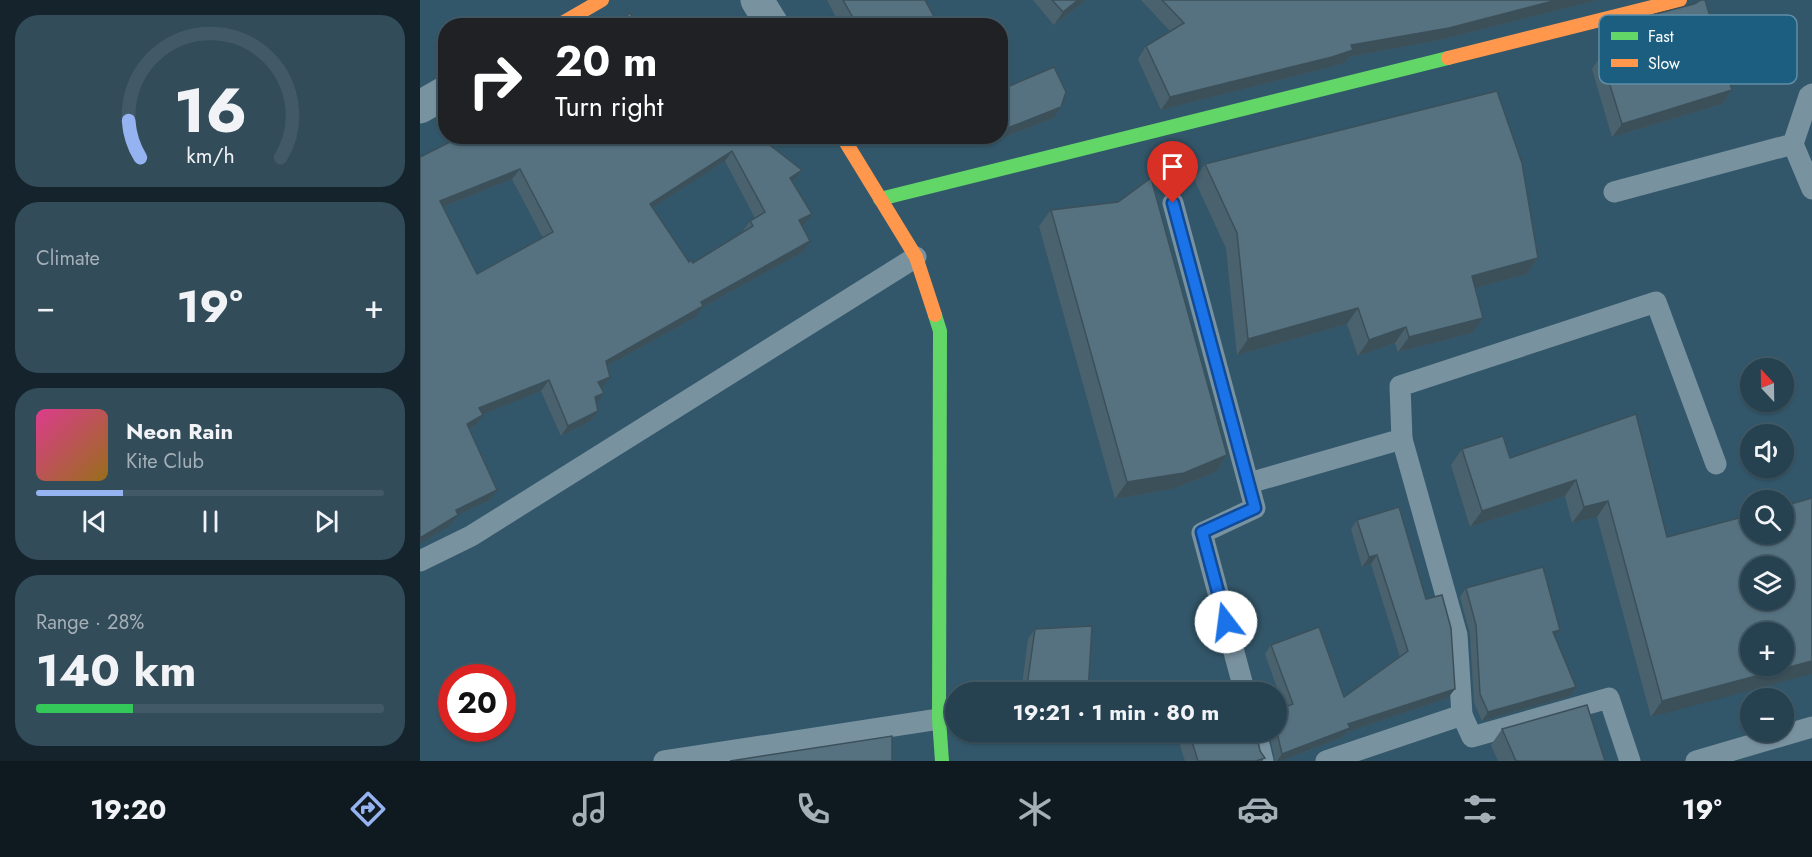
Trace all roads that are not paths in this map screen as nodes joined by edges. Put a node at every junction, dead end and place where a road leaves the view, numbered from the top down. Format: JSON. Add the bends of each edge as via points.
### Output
{"nodes":[{"id":1,"x":602,"y":0,"type":"edge"},
{"id":2,"x":757,"y":0,"type":"edge"},
{"id":3,"x":1680,"y":0,"type":"edge"},
{"id":4,"x":1620,"y":15,"type":"edge"},
{"id":5,"x":571,"y":18,"type":"edge"},
{"id":6,"x":768,"y":18,"type":"edge"},
{"id":7,"x":1599,"y":20,"type":"edge"},
{"id":8,"x":1812,"y":94,"type":"edge"},
{"id":9,"x":438,"y":97,"type":"edge"},
{"id":10,"x":420,"y":107,"type":"edge"},
{"id":11,"x":847,"y":144,"type":"edge"},
{"id":12,"x":1793,"y":144,"type":"junction"},
{"id":13,"x":1812,"y":189,"type":"edge"},
{"id":14,"x":1614,"y":192,"type":"dead end"},
{"id":15,"x":880,"y":199,"type":"junction"},
{"id":16,"x":1173,"y":203,"type":"dead end"},
{"id":17,"x":916,"y":257,"type":"junction"},
{"id":18,"x":1402,"y":439,"type":"junction"},
{"id":19,"x":1716,"y":464,"type":"dead end"},
{"id":20,"x":1249,"y":483,"type":"junction"},
{"id":21,"x":420,"y":561,"type":"edge"},
{"id":22,"x":1242,"y":682,"type":"edge"},
{"id":23,"x":1462,"y":715,"type":"junction"},
{"id":24,"x":939,"y":719,"type":"junction"},
{"id":25,"x":1812,"y":727,"type":"edge"},
{"id":26,"x":1258,"y":742,"type":"edge"},
{"id":27,"x":664,"y":761,"type":"edge"},
{"id":28,"x":942,"y":761,"type":"edge"},
{"id":29,"x":1263,"y":761,"type":"edge"},
{"id":30,"x":1326,"y":761,"type":"edge"},
{"id":31,"x":1630,"y":761,"type":"edge"},
{"id":32,"x":1696,"y":761,"type":"edge"}],
"edges":[{"from":1,"to":5,"type":"street"},
{"from":2,"to":6,"type":"street"},
{"from":3,"to":4,"type":"street"},
{"from":7,"to":15,"type":"street"},
{"from":8,"to":12,"type":"lane"},
{"from":9,"to":10,"type":"street"},
{"from":11,"to":15,"type":"street"},
{"from":12,"to":13,"type":"lane"},
{"from":12,"to":14,"type":"lane"},
{"from":15,"to":17,"type":"street"},
{"from":16,"to":20,"type":"lane"},
{"from":17,"to":21,"type":"lane","via":[[471,536]]},
{"from":17,"to":24,"type":"street","via":[[940,331]]},
{"from":18,"to":19,"type":"lane","via":[[1400,386],[1656,302]]},
{"from":18,"to":20,"type":"lane"},
{"from":18,"to":23,"type":"lane","via":[[1456,634]]},
{"from":20,"to":22,"type":"lane","via":[[1255,508],[1202,532]]},
{"from":23,"to":30,"type":"lane"},
{"from":23,"to":31,"type":"lane","via":[[1472,737],[1609,698]]},
{"from":24,"to":27,"type":"lane"},
{"from":24,"to":28,"type":"street"},
{"from":25,"to":32,"type":"lane"},
{"from":26,"to":29,"type":"lane"}]}
